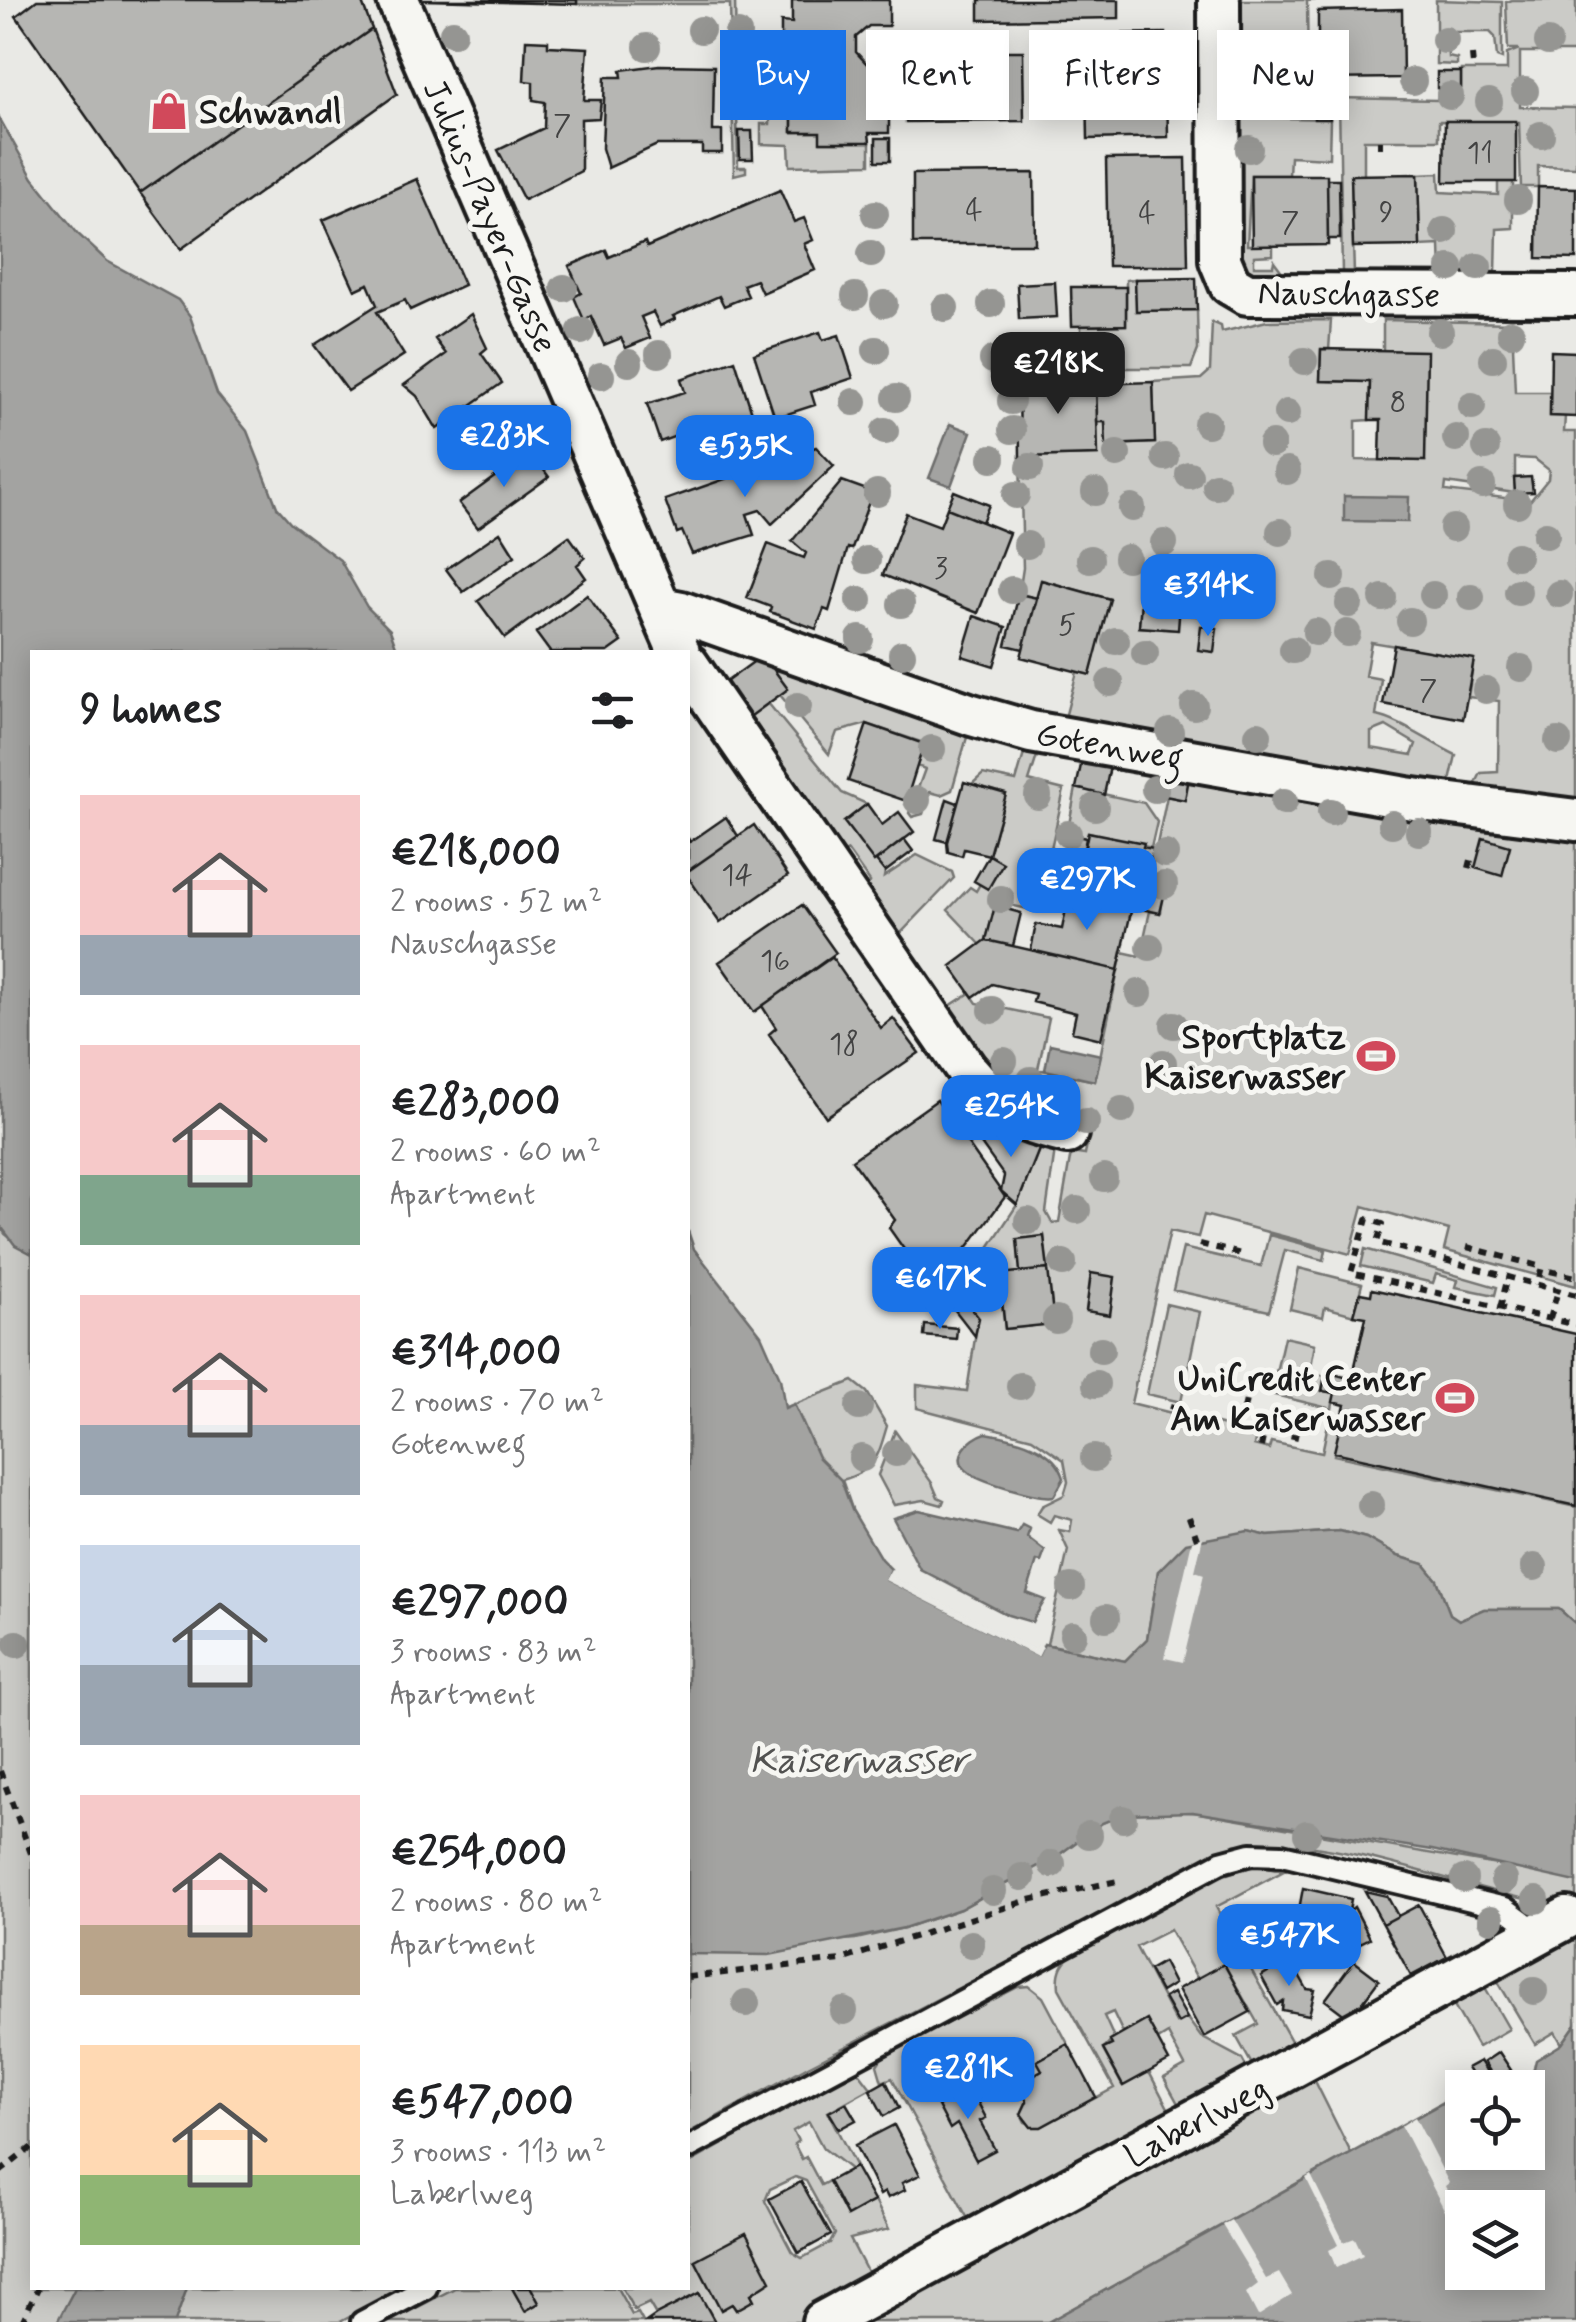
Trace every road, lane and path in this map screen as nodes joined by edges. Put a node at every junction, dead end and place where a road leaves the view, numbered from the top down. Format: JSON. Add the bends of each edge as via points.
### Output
{"nodes":[{"id":1,"x":398,"y":0,"type":"edge"},
{"id":2,"x":1219,"y":0,"type":"edge"},
{"id":3,"x":1472,"y":55,"type":"dead end"},
{"id":4,"x":1473,"y":65,"type":"dead end"},
{"id":5,"x":1380,"y":140,"type":"dead end"},
{"id":6,"x":1380,"y":154,"type":"dead end"},
{"id":7,"x":1576,"y":295,"type":"edge"},
{"id":8,"x":660,"y":608,"type":"junction"},
{"id":9,"x":678,"y":650,"type":"edge"},
{"id":10,"x":690,"y":668,"type":"edge"},
{"id":11,"x":1576,"y":820,"type":"edge"},
{"id":12,"x":1067,"y":1134,"type":"dead end"},
{"id":13,"x":1200,"y":1244,"type":"dead end"},
{"id":14,"x":1468,"y":1247,"type":"dead end"},
{"id":15,"x":1246,"y":1255,"type":"dead end"},
{"id":16,"x":1550,"y":1271,"type":"dead end"},
{"id":17,"x":1508,"y":1277,"type":"junction"},
{"id":18,"x":1576,"y":1278,"type":"edge"},
{"id":19,"x":1537,"y":1284,"type":"junction"},
{"id":20,"x":1558,"y":1290,"type":"junction"},
{"id":21,"x":1576,"y":1295,"type":"edge"},
{"id":22,"x":1500,"y":1308,"type":"junction"},
{"id":23,"x":1550,"y":1319,"type":"junction"},
{"id":24,"x":1576,"y":1325,"type":"edge"},
{"id":25,"x":1249,"y":1386,"type":"dead end"},
{"id":26,"x":1170,"y":1406,"type":"dead end"},
{"id":27,"x":1183,"y":1408,"type":"dead end"},
{"id":28,"x":1244,"y":1409,"type":"dead end"},
{"id":29,"x":1275,"y":1432,"type":"dead end"},
{"id":30,"x":1298,"y":1437,"type":"dead end"},
{"id":31,"x":1189,"y":1517,"type":"dead end"},
{"id":32,"x":1196,"y":1539,"type":"dead end"},
{"id":33,"x":0,"y":1771,"type":"edge"},
{"id":34,"x":29,"y":1840,"type":"edge"},
{"id":35,"x":1139,"y":1876,"type":"dead end"},
{"id":36,"x":1554,"y":1927,"type":"joint"},
{"id":37,"x":690,"y":1978,"type":"edge"},
{"id":38,"x":690,"y":2147,"type":"edge"},
{"id":39,"x":30,"y":2149,"type":"edge"},
{"id":40,"x":0,"y":2172,"type":"edge"},
{"id":41,"x":37,"y":2290,"type":"edge"},
{"id":42,"x":422,"y":2290,"type":"edge"},
{"id":43,"x":22,"y":2322,"type":"edge"},
{"id":44,"x":362,"y":2322,"type":"edge"},
{"id":45,"x":822,"y":2322,"type":"edge"}],
"edges":[{"from":1,"to":8,"type":"street","name":"Julius-Payer-Gasse"},
{"from":2,"to":7,"type":"street","name":"Nauschgasse","via":[[1220,260],[1230,284],[1247,294]]},
{"from":3,"to":4,"type":"path"},
{"from":5,"to":6,"type":"path"},
{"from":8,"to":9,"type":"street","name":"Julius-Payer-Gasse"},
{"from":8,"to":11,"type":"street","name":"Gotenweg","via":[[1031,732],[1406,798]]},
{"from":10,"to":12,"type":"street","via":[[966,1069],[1003,1112]]},
{"from":13,"to":15,"type":"path"},
{"from":14,"to":19,"type":"path","via":[[1542,1267]]},
{"from":16,"to":18,"type":"path"},
{"from":17,"to":19,"type":"path"},
{"from":17,"to":22,"type":"path"},
{"from":17,"to":22,"type":"path","via":[[1377,1242],[1382,1224],[1367,1219],[1353,1264],[1351,1272]]},
{"from":19,"to":20,"type":"path"},
{"from":20,"to":21,"type":"path"},
{"from":20,"to":23,"type":"path"},
{"from":22,"to":23,"type":"path"},
{"from":23,"to":24,"type":"path"},
{"from":25,"to":28,"type":"path"},
{"from":26,"to":27,"type":"path"},
{"from":29,"to":30,"type":"path"},
{"from":31,"to":32,"type":"path"},
{"from":33,"to":34,"type":"path"},
{"from":35,"to":37,"type":"path","via":[[1029,1900],[841,1960]]},
{"from":36,"to":38,"type":"lane","via":[[1505,1908],[1251,1854],[1221,1862]]},
{"from":36,"to":45,"type":"street","name":"Laberlweg"},
{"from":39,"to":40,"type":"path"},
{"from":41,"to":43,"type":"path"},
{"from":42,"to":44,"type":"lane"}]}
